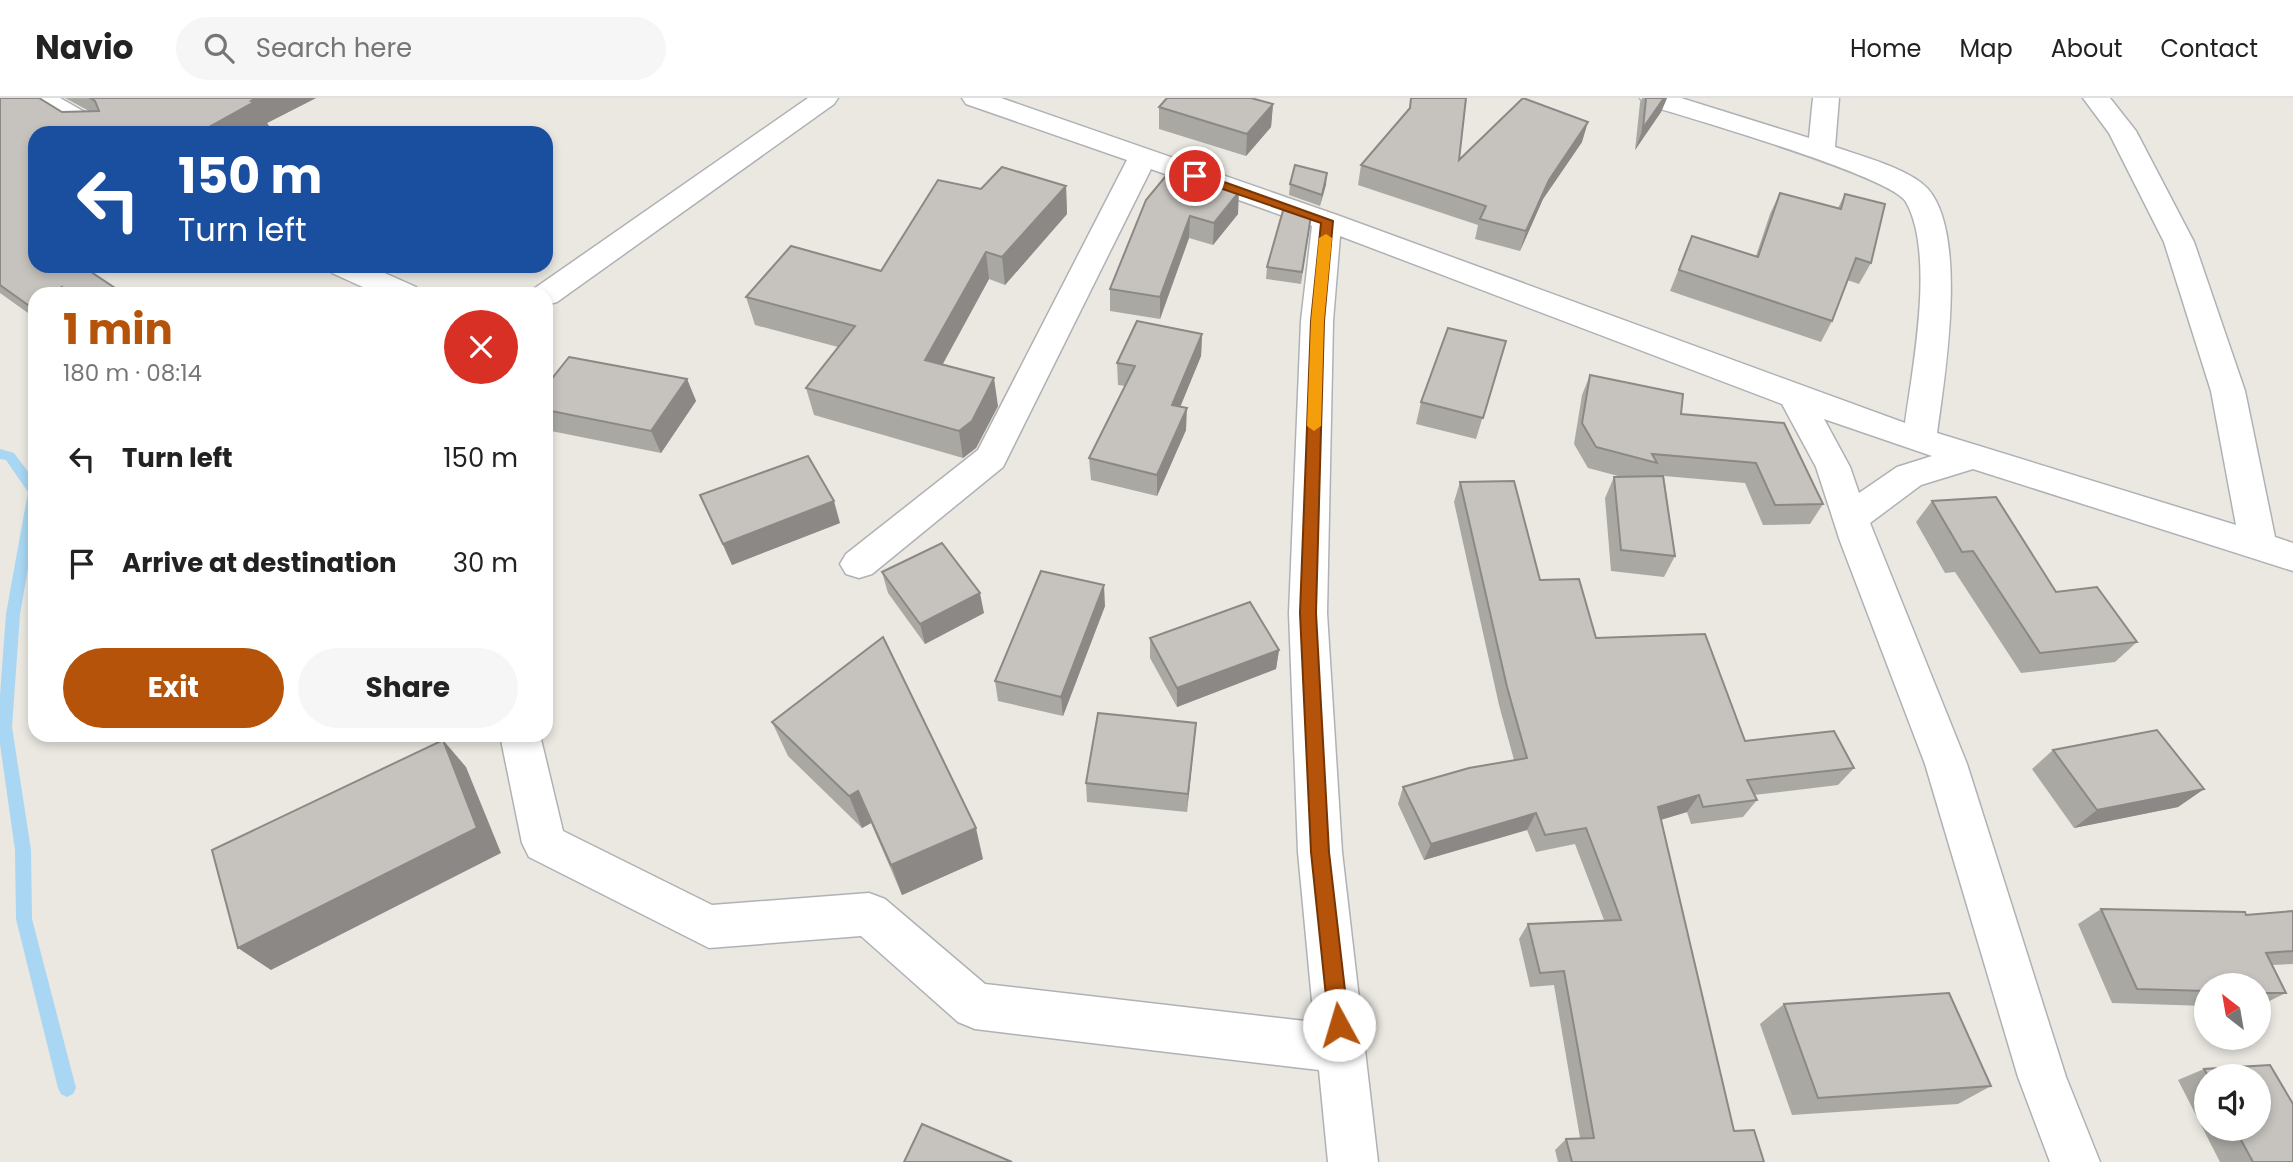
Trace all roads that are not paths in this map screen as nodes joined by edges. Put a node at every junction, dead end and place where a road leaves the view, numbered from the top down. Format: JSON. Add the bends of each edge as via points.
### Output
{"nodes":[{"id":1,"x":41,"y":98,"type":"edge"},
{"id":2,"x":825,"y":98,"type":"edge"},
{"id":3,"x":975,"y":98,"type":"edge"},
{"id":4,"x":1653,"y":98,"type":"edge"},
{"id":5,"x":1826,"y":98,"type":"edge"},
{"id":6,"x":2096,"y":98,"type":"edge"},
{"id":7,"x":89,"y":126,"type":"edge"},
{"id":8,"x":1821,"y":153,"type":"junction"},
{"id":9,"x":1142,"y":158,"type":"junction"},
{"id":10,"x":1327,"y":221,"type":"junction"},
{"id":11,"x":358,"y":273,"type":"edge"},
{"id":12,"x":390,"y":287,"type":"edge"},
{"id":13,"x":553,"y":290,"type":"edge"},
{"id":14,"x":1795,"y":396,"type":"junction"},
{"id":15,"x":1919,"y":440,"type":"junction"},
{"id":16,"x":1973,"y":457,"type":"junction"},
{"id":17,"x":1850,"y":518,"type":"junction"},
{"id":18,"x":2276,"y":552,"type":"edge"},
{"id":19,"x":859,"y":564,"type":"dead end"},
{"id":20,"x":522,"y":742,"type":"edge"},
{"id":21,"x":1341,"y":1049,"type":"junction"},
{"id":22,"x":1353,"y":1162,"type":"edge"},
{"id":23,"x":2075,"y":1162,"type":"edge"}],
"edges":[{"from":1,"to":7,"type":"street"},
{"from":2,"to":13,"type":"street"},
{"from":3,"to":9,"type":"street"},
{"from":4,"to":8,"type":"street"},
{"from":5,"to":8,"type":"street"},
{"from":6,"to":18,"type":"street","via":[[2122,131],[2179,242]]},
{"from":8,"to":15,"type":"street","via":[[1876,170],[1917,192],[1932,230],[1935,322]]},
{"from":9,"to":10,"type":"street"},
{"from":9,"to":19,"type":"street","via":[[991,458]]},
{"from":10,"to":14,"type":"street"},
{"from":10,"to":21,"type":"street","via":[[1317,321],[1308,613],[1320,852]]},
{"from":11,"to":12,"type":"street"},
{"from":14,"to":15,"type":"street"},
{"from":14,"to":17,"type":"street","via":[[1833,467]]},
{"from":15,"to":16,"type":"street"},
{"from":16,"to":17,"type":"street","via":[[1909,476]]},
{"from":16,"to":18,"type":"street"},
{"from":17,"to":23,"type":"street","via":[[1947,764],[2042,1077]]},
{"from":20,"to":21,"type":"street","via":[[544,843],[709,927],[869,914],[975,1006]]},
{"from":21,"to":22,"type":"street"}]}
